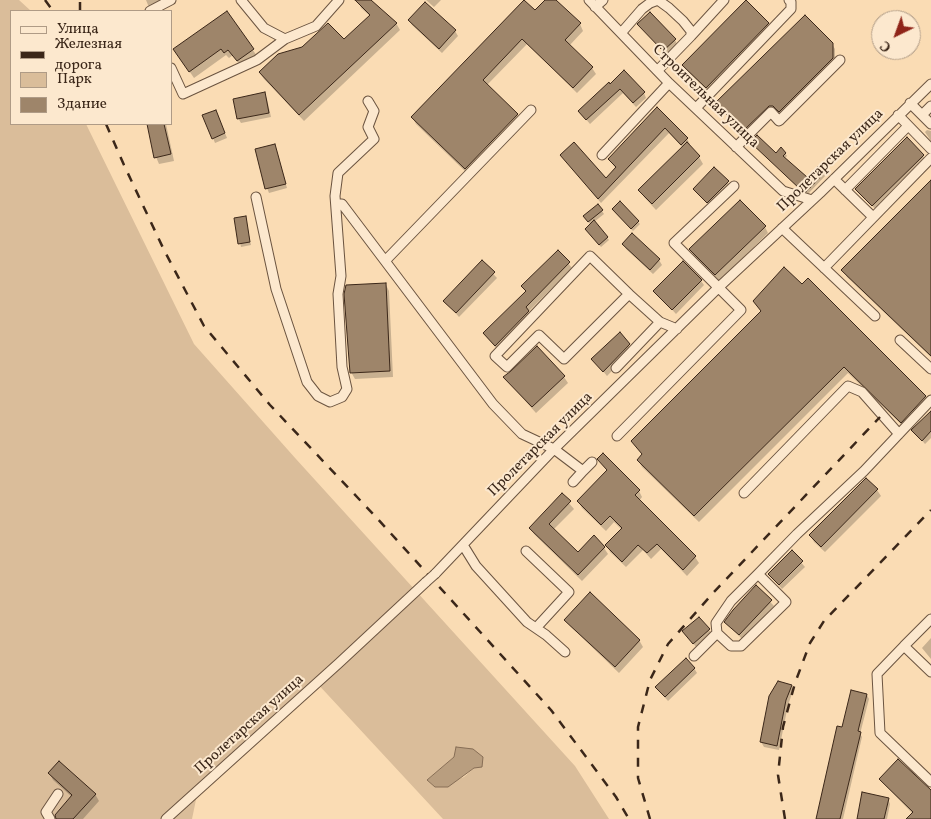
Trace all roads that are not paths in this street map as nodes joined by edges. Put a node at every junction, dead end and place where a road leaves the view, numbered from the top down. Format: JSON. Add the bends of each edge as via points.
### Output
{"nodes":[{"id":1,"x":171,"y":0,"type":"edge"},
{"id":2,"x":241,"y":0,"type":"edge"},
{"id":3,"x":339,"y":0,"type":"edge"},
{"id":4,"x":588,"y":0,"type":"edge"},
{"id":5,"x":603,"y":0,"type":"edge"},
{"id":6,"x":724,"y":0,"type":"edge"},
{"id":7,"x":788,"y":0,"type":"edge"},
{"id":8,"x":596,"y":7,"type":"junction"},
{"id":9,"x":152,"y":10,"type":"edge"},
{"id":10,"x":622,"y":32,"type":"dead end"},
{"id":11,"x":691,"y":36,"type":"junction"},
{"id":12,"x":285,"y":39,"type":"junction"},
{"id":13,"x":840,"y":60,"type":"dead end"},
{"id":14,"x":659,"y":69,"type":"dead end"},
{"id":15,"x":172,"y":70,"type":"edge"},
{"id":16,"x":670,"y":83,"type":"junction"},
{"id":17,"x":931,"y":84,"type":"edge"},
{"id":18,"x":368,"y":101,"type":"dead end"},
{"id":19,"x":910,"y":103,"type":"junction"},
{"id":20,"x":931,"y":106,"type":"edge"},
{"id":21,"x":697,"y":107,"type":"dead end"},
{"id":22,"x":531,"y":110,"type":"dead end"},
{"id":23,"x":898,"y":115,"type":"junction"},
{"id":24,"x":922,"y":115,"type":"junction"},
{"id":25,"x":931,"y":124,"type":"edge"},
{"id":26,"x":908,"y":126,"type":"junction"},
{"id":27,"x":869,"y":144,"type":"junction"},
{"id":28,"x":736,"y":147,"type":"junction"},
{"id":29,"x":931,"y":148,"type":"edge"},
{"id":30,"x":602,"y":155,"type":"dead end"},
{"id":31,"x":880,"y":155,"type":"junction"},
{"id":32,"x":931,"y":158,"type":"edge"},
{"id":33,"x":834,"y":178,"type":"junction"},
{"id":34,"x":734,"y":186,"type":"dead end"},
{"id":35,"x":845,"y":190,"type":"junction"},
{"id":36,"x":256,"y":197,"type":"dead end"},
{"id":37,"x":812,"y":200,"type":"junction"},
{"id":38,"x":336,"y":204,"type":"junction"},
{"id":39,"x":873,"y":217,"type":"junction"},
{"id":40,"x":782,"y":228,"type":"junction"},
{"id":41,"x":385,"y":261,"type":"junction"},
{"id":42,"x":824,"y":268,"type":"junction"},
{"id":43,"x":719,"y":287,"type":"junction"},
{"id":44,"x":629,"y":294,"type":"junction"},
{"id":45,"x":875,"y":316,"type":"dead end"},
{"id":46,"x":660,"y":322,"type":"junction"},
{"id":47,"x":678,"y":329,"type":"junction"},
{"id":48,"x":900,"y":340,"type":"dead end"},
{"id":49,"x":616,"y":368,"type":"dead end"},
{"id":50,"x":931,"y":369,"type":"edge"},
{"id":51,"x":931,"y":400,"type":"edge"},
{"id":52,"x":899,"y":434,"type":"junction"},
{"id":53,"x":618,"y":436,"type":"dead end"},
{"id":54,"x":554,"y":449,"type":"junction"},
{"id":55,"x":592,"y":462,"type":"dead end"},
{"id":56,"x":583,"y":471,"type":"junction"},
{"id":57,"x":573,"y":482,"type":"dead end"},
{"id":58,"x":744,"y":494,"type":"dead end"},
{"id":59,"x":463,"y":545,"type":"junction"},
{"id":60,"x":526,"y":551,"type":"dead end"},
{"id":61,"x":758,"y":574,"type":"junction"},
{"id":62,"x":931,"y":619,"type":"edge"},
{"id":63,"x":536,"y":628,"type":"junction"},
{"id":64,"x":717,"y":633,"type":"junction"},
{"id":65,"x":904,"y":646,"type":"junction"},
{"id":66,"x":565,"y":652,"type":"dead end"},
{"id":67,"x":694,"y":656,"type":"dead end"},
{"id":68,"x":931,"y":672,"type":"edge"},
{"id":69,"x":931,"y":782,"type":"edge"},
{"id":70,"x":58,"y":794,"type":"dead end"},
{"id":71,"x":50,"y":819,"type":"edge"},
{"id":72,"x":166,"y":819,"type":"edge"}],
"edges":[{"from":1,"to":9,"type":"street"},
{"from":2,"to":12,"type":"street","via":[[264,28]]},
{"from":3,"to":12,"type":"street","via":[[316,26]]},
{"from":4,"to":8,"type":"street","name":"Строительная улица"},
{"from":5,"to":8,"type":"street"},
{"from":6,"to":11,"type":"street"},
{"from":7,"to":21,"type":"street","via":[[791,9]]},
{"from":8,"to":16,"type":"street","name":"Строительная улица"},
{"from":10,"to":11,"type":"street","via":[[642,9],[658,0],[683,21]]},
{"from":11,"to":14,"type":"street"},
{"from":12,"to":15,"type":"street","via":[[257,60],[183,94]]},
{"from":13,"to":28,"type":"street","via":[[779,121],[771,112]]},
{"from":16,"to":28,"type":"street","name":"Строительная улица"},
{"from":16,"to":30,"type":"street"},
{"from":17,"to":19,"type":"street","name":"Пролетарская улица"},
{"from":18,"to":38,"type":"street","via":[[374,111],[368,127],[374,139],[338,173]]},
{"from":19,"to":23,"type":"street","name":"Пролетарская улица"},
{"from":19,"to":24,"type":"street"},
{"from":20,"to":24,"type":"street"},
{"from":22,"to":41,"type":"street"},
{"from":23,"to":26,"type":"street"},
{"from":23,"to":27,"type":"street","name":"Пролетарская улица"},
{"from":24,"to":25,"type":"street"},
{"from":26,"to":29,"type":"street"},
{"from":26,"to":31,"type":"street"},
{"from":27,"to":31,"type":"street"},
{"from":27,"to":33,"type":"street","name":"Пролетарская улица"},
{"from":28,"to":37,"type":"street","name":"Строительная улица","via":[[783,191]]},
{"from":31,"to":35,"type":"street"},
{"from":32,"to":39,"type":"street"},
{"from":33,"to":35,"type":"street"},
{"from":33,"to":37,"type":"street","name":"Пролетарская улица"},
{"from":34,"to":43,"type":"street","via":[[674,243]]},
{"from":35,"to":39,"type":"street"},
{"from":36,"to":38,"type":"street","via":[[276,289],[307,382],[318,396],[330,402],[342,397],[347,389],[342,367]]},
{"from":37,"to":40,"type":"street","name":"Пролетарская улица"},
{"from":38,"to":41,"type":"street","via":[[342,204]]},
{"from":39,"to":42,"type":"street"},
{"from":40,"to":42,"type":"street"},
{"from":40,"to":43,"type":"street","name":"Пролетарская улица"},
{"from":41,"to":54,"type":"street","via":[[492,404],[522,434]]},
{"from":42,"to":45,"type":"street"},
{"from":43,"to":47,"type":"street","name":"Пролетарская улица"},
{"from":43,"to":53,"type":"street","via":[[741,310]]},
{"from":44,"to":44,"type":"street","via":[[564,359],[539,334],[506,367],[495,356],[590,256]]},
{"from":44,"to":46,"type":"street"},
{"from":46,"to":47,"type":"street"},
{"from":46,"to":49,"type":"street"},
{"from":47,"to":54,"type":"street","name":"Пролетарская улица"},
{"from":48,"to":50,"type":"street"},
{"from":51,"to":52,"type":"street"},
{"from":52,"to":58,"type":"street","via":[[862,392],[848,386]]},
{"from":52,"to":61,"type":"street"},
{"from":54,"to":56,"type":"street"},
{"from":54,"to":59,"type":"street","name":"Пролетарская улица"},
{"from":55,"to":56,"type":"street"},
{"from":56,"to":57,"type":"street"},
{"from":59,"to":63,"type":"street","via":[[476,566]]},
{"from":59,"to":72,"type":"street","name":"Пролетарская улица","bridge":true,"via":[[339,663]]},
{"from":60,"to":63,"type":"street","via":[[569,592]]},
{"from":61,"to":64,"type":"street","via":[[731,601],[716,623]]},
{"from":61,"to":64,"type":"street","via":[[786,602],[741,646],[731,646]]},
{"from":62,"to":65,"type":"street"},
{"from":63,"to":66,"type":"street"},
{"from":64,"to":67,"type":"street"},
{"from":65,"to":68,"type":"street"},
{"from":65,"to":69,"type":"street","via":[[877,674],[880,733]]},
{"from":70,"to":71,"type":"street","via":[[46,812]]}]}
